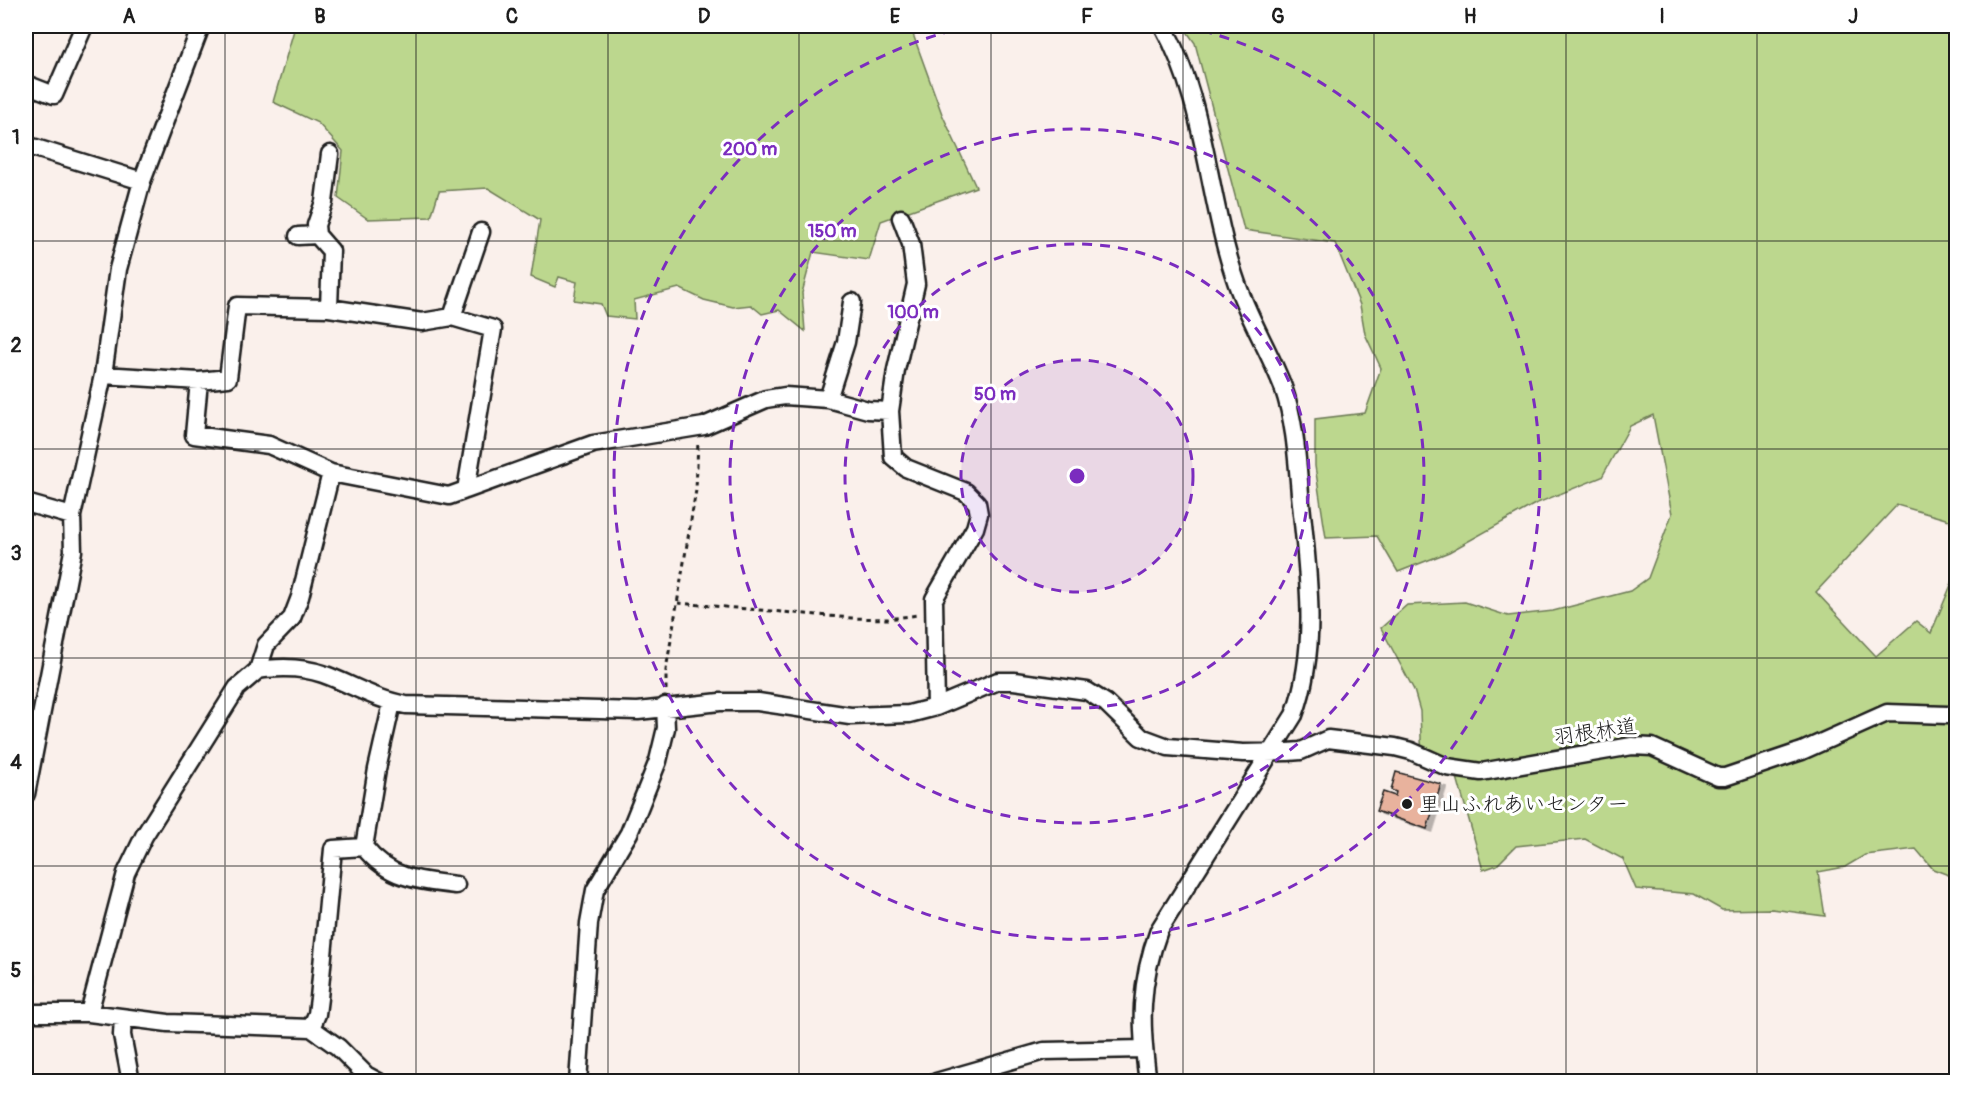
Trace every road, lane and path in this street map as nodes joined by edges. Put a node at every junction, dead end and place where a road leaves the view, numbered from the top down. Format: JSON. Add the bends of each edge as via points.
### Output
{"nodes":[{"id":1,"x":84,"y":26,"type":"edge"},
{"id":2,"x":1163,"y":26,"type":"edge"},
{"id":3,"x":197,"y":27,"type":"edge"},
{"id":4,"x":26,"y":84,"type":"edge"},
{"id":5,"x":26,"y":146,"type":"edge"},
{"id":6,"x":330,"y":154,"type":"dead end"},
{"id":7,"x":142,"y":181,"type":"junction"},
{"id":8,"x":901,"y":218,"type":"dead end"},
{"id":9,"x":481,"y":232,"type":"dead end"},
{"id":10,"x":317,"y":235,"type":"junction"},
{"id":11,"x":298,"y":236,"type":"dead end"},
{"id":12,"x":852,"y":302,"type":"dead end"},
{"id":13,"x":329,"y":308,"type":"junction"},
{"id":14,"x":452,"y":317,"type":"junction"},
{"id":15,"x":103,"y":375,"type":"junction"},
{"id":16,"x":199,"y":381,"type":"junction"},
{"id":17,"x":828,"y":399,"type":"junction"},
{"id":18,"x":890,"y":411,"type":"junction"},
{"id":19,"x":696,"y":428,"type":"junction"},
{"id":20,"x":331,"y":473,"type":"junction"},
{"id":21,"x":466,"y":490,"type":"junction"},
{"id":22,"x":26,"y":503,"type":"edge"},
{"id":23,"x":72,"y":516,"type":"junction"},
{"id":24,"x":678,"y":603,"type":"junction"},
{"id":25,"x":932,"y":613,"type":"junction"},
{"id":26,"x":258,"y":670,"type":"junction"},
{"id":27,"x":393,"y":703,"type":"junction"},
{"id":28,"x":665,"y":706,"type":"junction"},
{"id":29,"x":936,"y":707,"type":"junction"},
{"id":30,"x":1948,"y":715,"type":"dead end"},
{"id":31,"x":1273,"y":753,"type":"junction"},
{"id":32,"x":26,"y":794,"type":"edge"},
{"id":33,"x":364,"y":847,"type":"junction"},
{"id":34,"x":456,"y":885,"type":"dead end"},
{"id":35,"x":26,"y":1013,"type":"edge"},
{"id":36,"x":89,"y":1013,"type":"junction"},
{"id":37,"x":123,"y":1018,"type":"junction"},
{"id":38,"x":311,"y":1028,"type":"junction"},
{"id":39,"x":1144,"y":1049,"type":"junction"},
{"id":40,"x":370,"y":1079,"type":"edge"},
{"id":41,"x":131,"y":1082,"type":"edge"},
{"id":42,"x":578,"y":1082,"type":"edge"},
{"id":43,"x":936,"y":1082,"type":"edge"},
{"id":44,"x":1148,"y":1082,"type":"edge"}],
"edges":[{"from":1,"to":4,"type":"street","via":[[54,95]]},
{"from":2,"to":31,"type":"street","via":[[1188,78],[1235,278],[1283,387],[1293,426],[1308,571],[1308,630],[1301,696]]},
{"from":3,"to":7,"type":"street"},
{"from":5,"to":7,"type":"street"},
{"from":6,"to":10,"type":"street"},
{"from":7,"to":15,"type":"street","via":[[118,269]]},
{"from":8,"to":18,"type":"street","via":[[910,244],[916,284]]},
{"from":9,"to":14,"type":"street"},
{"from":10,"to":11,"type":"street"},
{"from":10,"to":13,"type":"street","via":[[331,251]]},
{"from":12,"to":17,"type":"street","via":[[846,342]]},
{"from":13,"to":14,"type":"street","via":[[422,322]]},
{"from":13,"to":16,"type":"street","via":[[237,306],[228,378]]},
{"from":14,"to":21,"type":"street","via":[[493,328]]},
{"from":15,"to":16,"type":"street"},
{"from":15,"to":23,"type":"street"},
{"from":16,"to":20,"type":"street","via":[[194,435],[269,445]]},
{"from":17,"to":18,"type":"street","via":[[868,410]]},
{"from":17,"to":19,"type":"street","via":[[766,399]]},
{"from":18,"to":25,"type":"street","via":[[893,457],[906,468],[966,492],[977,503],[975,528],[942,580]]},
{"from":19,"to":21,"type":"street","via":[[593,444]]},
{"from":19,"to":24,"type":"path","via":[[696,490]]},
{"from":20,"to":21,"type":"street","via":[[449,496]]},
{"from":20,"to":26,"type":"street","via":[[300,597],[292,618],[266,645]]},
{"from":22,"to":23,"type":"street"},
{"from":23,"to":32,"type":"street","via":[[73,551]]},
{"from":24,"to":25,"type":"path","via":[[852,618],[888,619]]},
{"from":24,"to":28,"type":"path","via":[[666,670]]},
{"from":25,"to":29,"type":"street"},
{"from":26,"to":27,"type":"street","via":[[279,667],[321,673]]},
{"from":26,"to":36,"type":"street","via":[[237,688],[144,836],[126,873]]},
{"from":27,"to":28,"type":"street","name":"羽根林道","via":[[638,711]]},
{"from":27,"to":33,"type":"street"},
{"from":28,"to":29,"type":"street","name":"羽根林道","via":[[758,702],[850,716],[909,714]]},
{"from":28,"to":42,"type":"street","via":[[666,728],[658,761],[629,832],[595,890],[589,923]]},
{"from":29,"to":31,"type":"street","name":"羽根林道","via":[[998,681],[1024,682],[1087,691],[1106,703],[1141,737],[1168,747]]},
{"from":30,"to":31,"type":"street","name":"羽根林道","via":[[1887,713],[1802,751],[1725,777],[1652,747],[1632,746],[1481,772],[1447,767],[1395,747],[1328,739],[1301,750]]},
{"from":31,"to":39,"type":"street","via":[[1159,930],[1143,981]]},
{"from":33,"to":34,"type":"street","via":[[382,867],[421,880]]},
{"from":33,"to":38,"type":"street","via":[[333,849],[317,1014]]},
{"from":35,"to":36,"type":"street"},
{"from":36,"to":37,"type":"street"},
{"from":37,"to":38,"type":"street"},
{"from":37,"to":41,"type":"street","via":[[122,1035]]},
{"from":38,"to":40,"type":"street","via":[[338,1047]]},
{"from":39,"to":43,"type":"street","via":[[1044,1051]]},
{"from":39,"to":44,"type":"street"}]}
